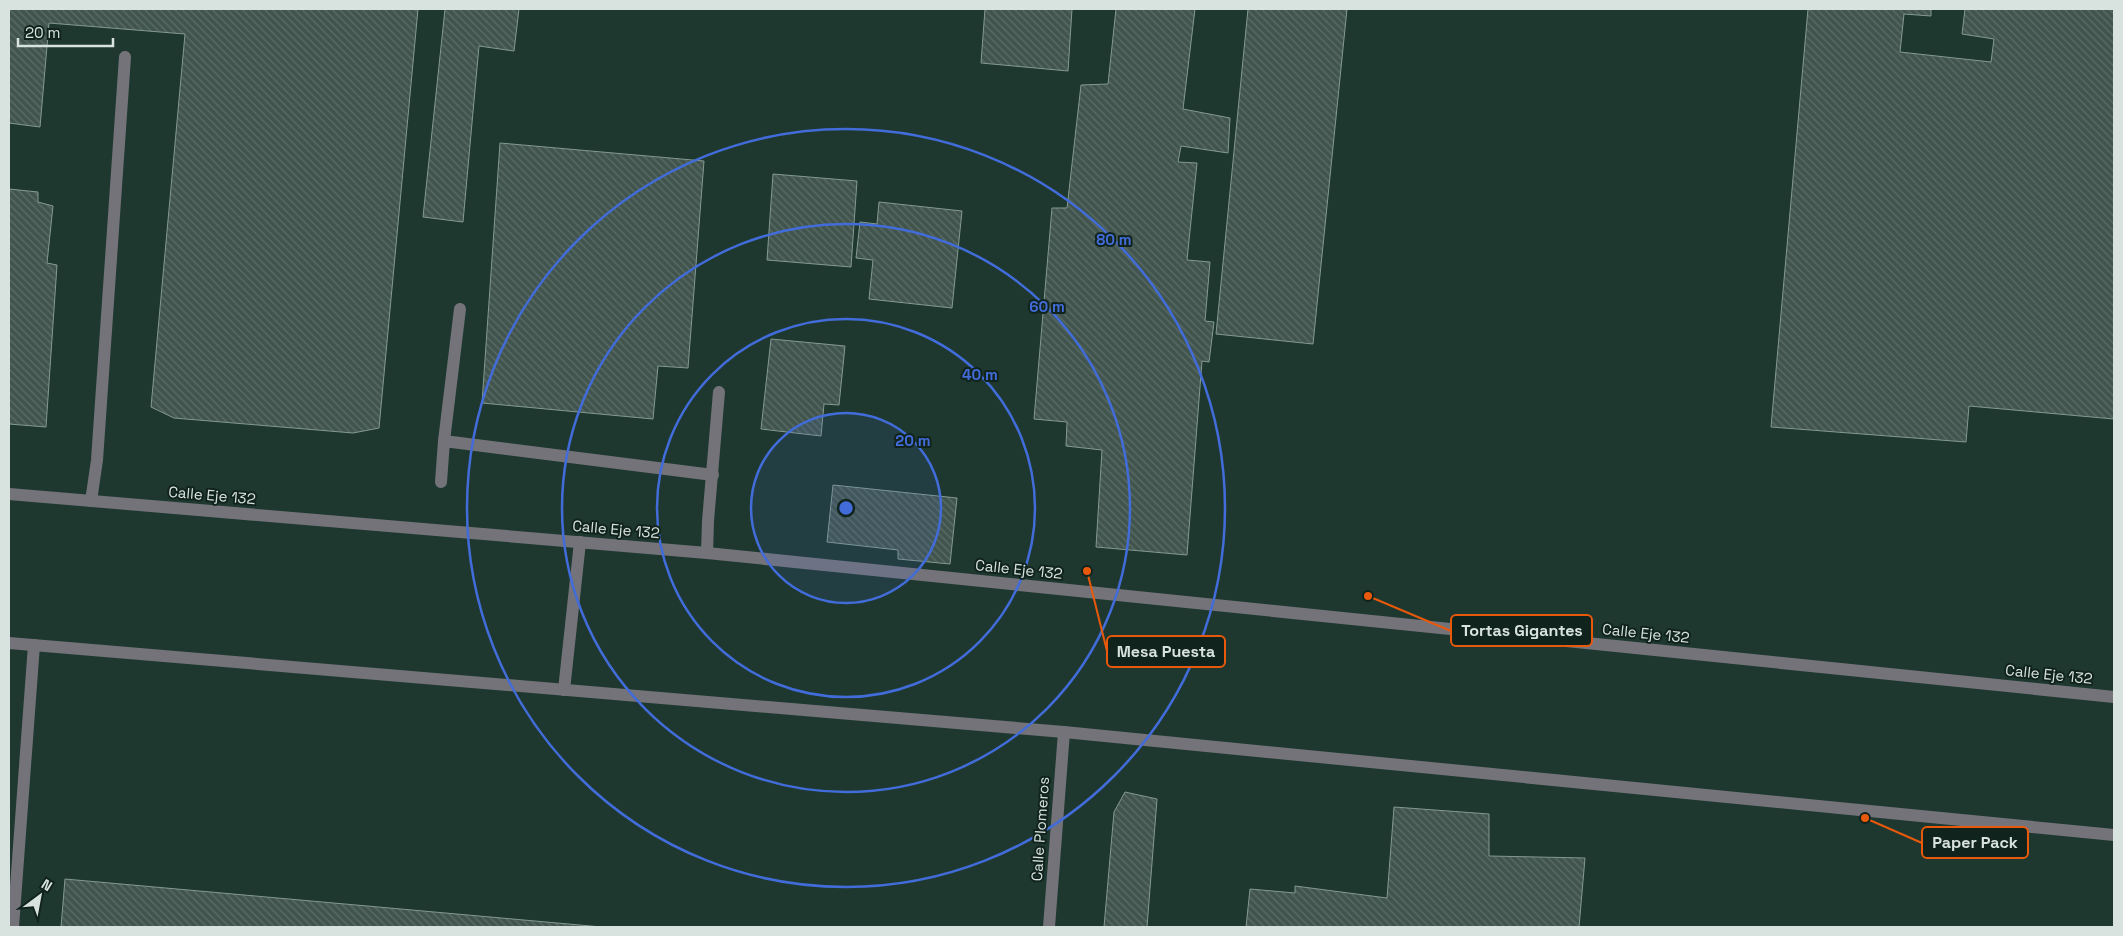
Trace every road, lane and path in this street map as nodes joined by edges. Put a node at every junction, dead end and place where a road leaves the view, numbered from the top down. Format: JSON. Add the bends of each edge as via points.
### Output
{"nodes":[{"id":1,"x":125,"y":57,"type":"dead end"},
{"id":2,"x":460,"y":309,"type":"dead end"},
{"id":3,"x":719,"y":392,"type":"dead end"},
{"id":4,"x":444,"y":441,"type":"junction"},
{"id":5,"x":713,"y":475,"type":"junction"},
{"id":6,"x":441,"y":482,"type":"dead end"},
{"id":7,"x":9,"y":494,"type":"edge"},
{"id":8,"x":91,"y":501,"type":"junction"},
{"id":9,"x":580,"y":542,"type":"junction"},
{"id":10,"x":707,"y":554,"type":"junction"},
{"id":11,"x":9,"y":643,"type":"edge"},
{"id":12,"x":34,"y":645,"type":"junction"},
{"id":13,"x":564,"y":690,"type":"junction"},
{"id":14,"x":2114,"y":697,"type":"edge"},
{"id":15,"x":1064,"y":732,"type":"junction"},
{"id":16,"x":2114,"y":835,"type":"edge"},
{"id":17,"x":13,"y":927,"type":"edge"},
{"id":18,"x":1048,"y":927,"type":"edge"}],
"edges":[{"from":1,"to":8,"type":"street","via":[[97,460]]},
{"from":2,"to":4,"type":"street"},
{"from":3,"to":5,"type":"street"},
{"from":4,"to":5,"type":"street"},
{"from":4,"to":6,"type":"street"},
{"from":5,"to":10,"type":"street"},
{"from":7,"to":8,"type":"street","name":"Calle Eje 132"},
{"from":8,"to":9,"type":"street","name":"Calle Eje 132"},
{"from":9,"to":10,"type":"street","name":"Calle Eje 132"},
{"from":9,"to":13,"type":"street"},
{"from":10,"to":14,"type":"street","name":"Calle Eje 132"},
{"from":11,"to":12,"type":"street"},
{"from":12,"to":13,"type":"street"},
{"from":12,"to":17,"type":"street"},
{"from":13,"to":15,"type":"street"},
{"from":15,"to":16,"type":"street"},
{"from":15,"to":18,"type":"street","name":"Calle Plomeros"}]}
